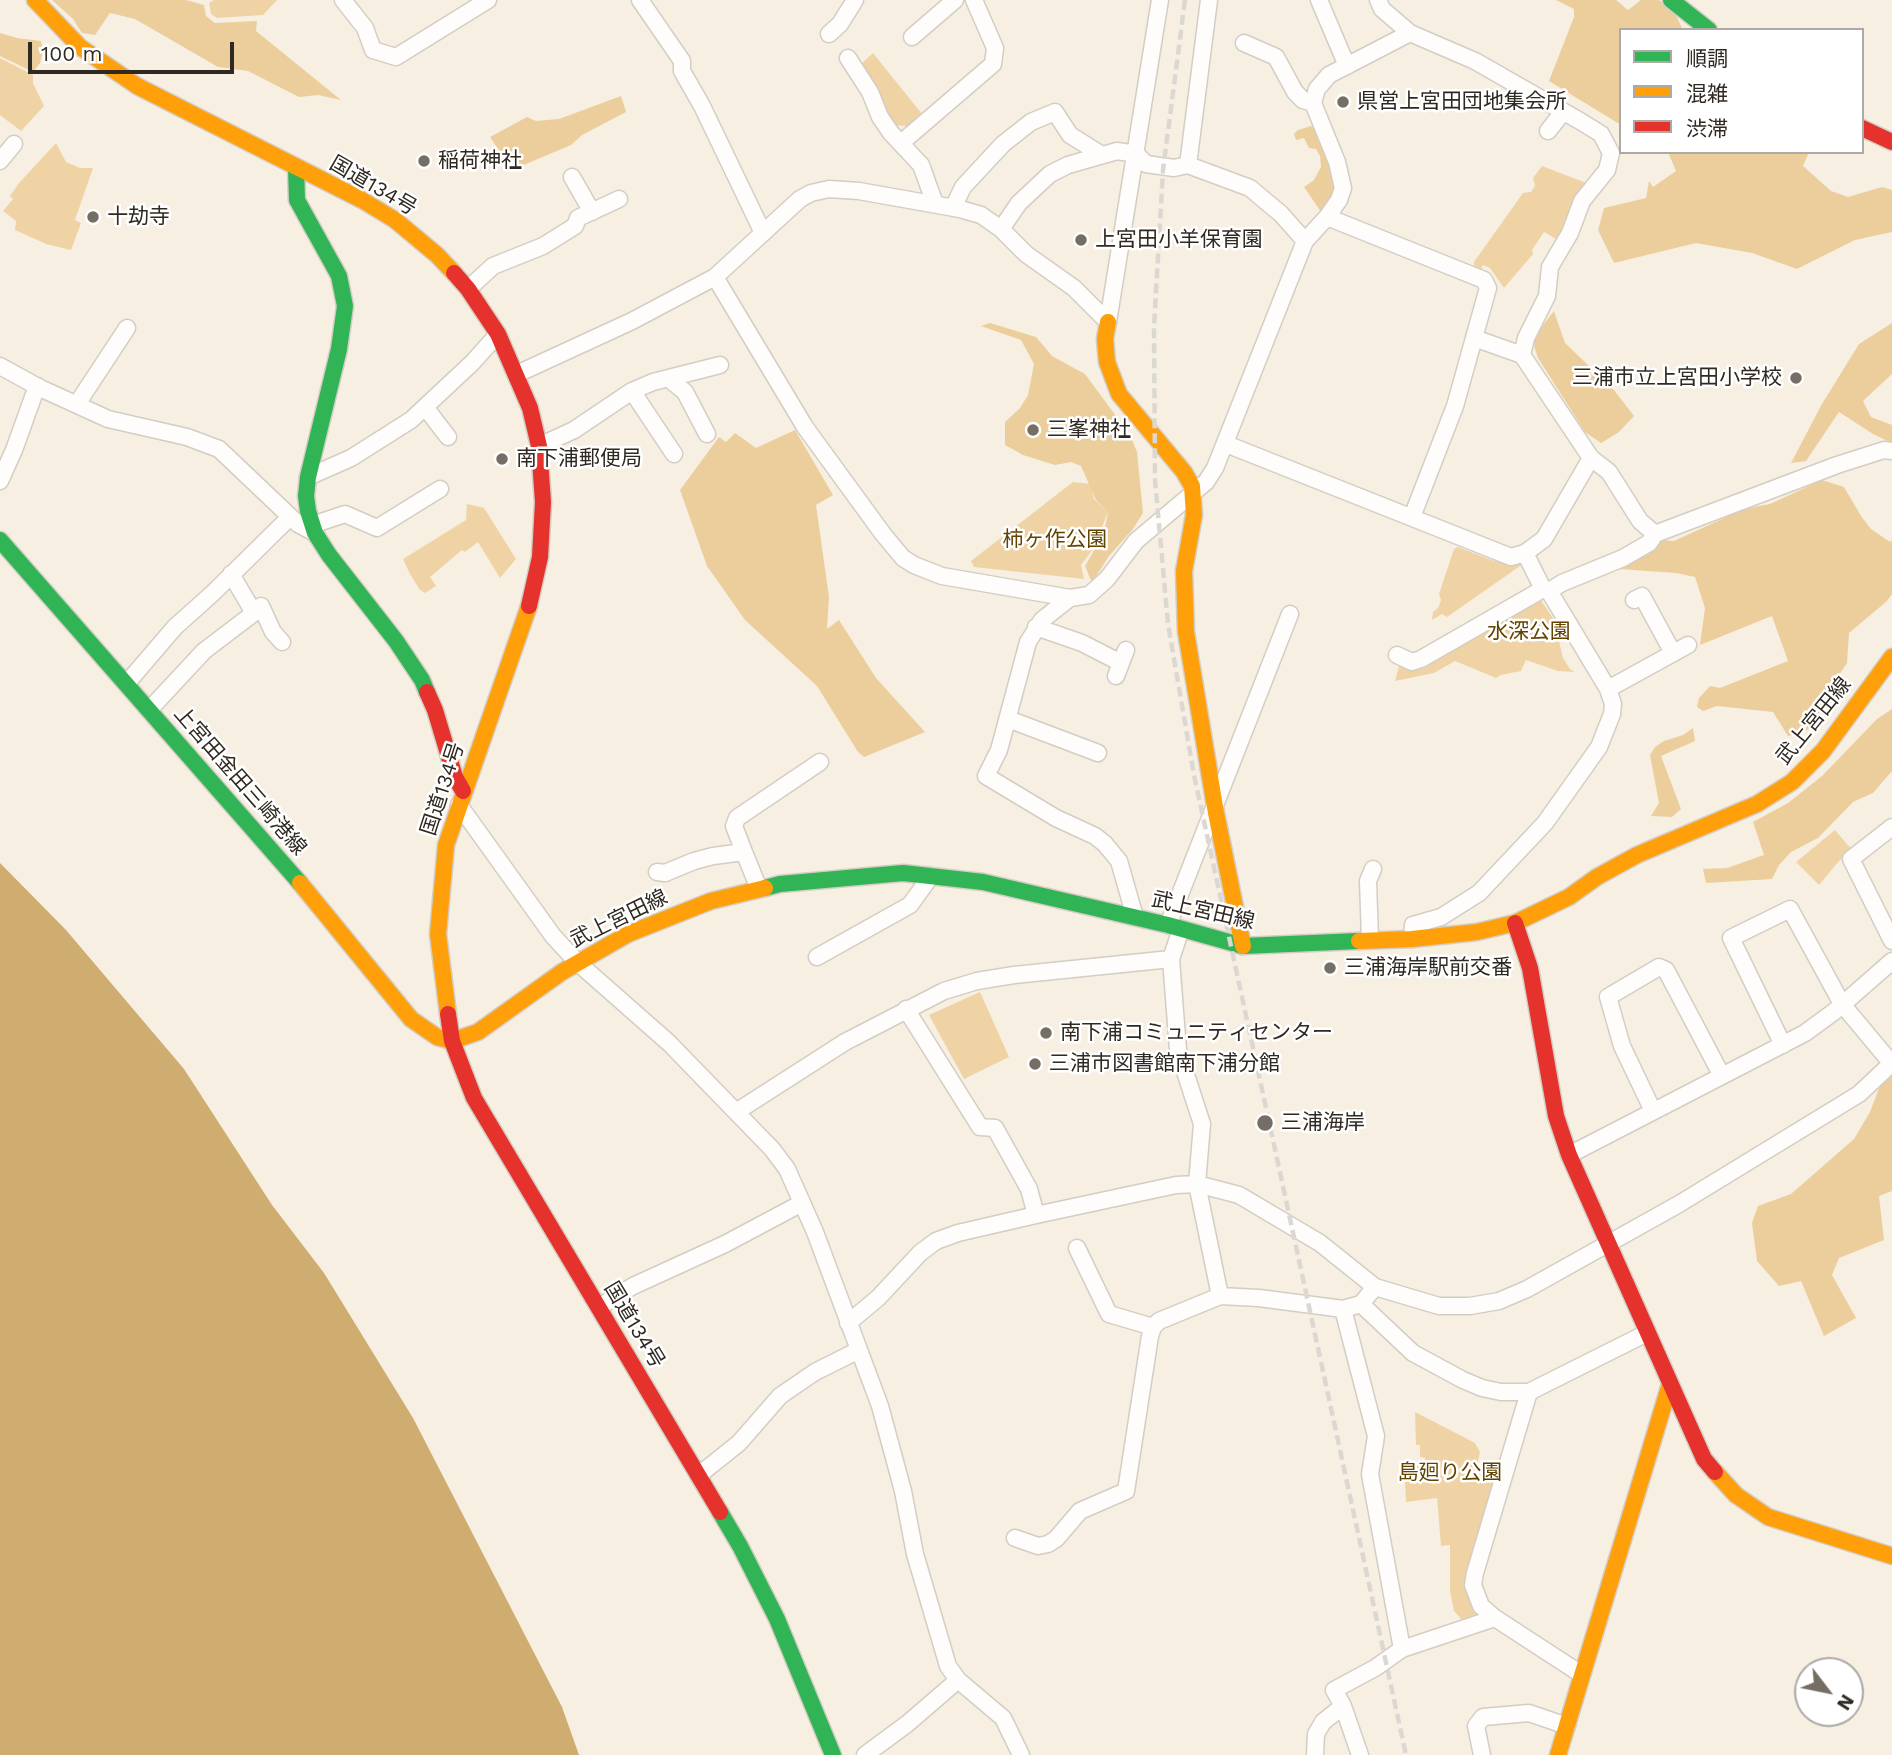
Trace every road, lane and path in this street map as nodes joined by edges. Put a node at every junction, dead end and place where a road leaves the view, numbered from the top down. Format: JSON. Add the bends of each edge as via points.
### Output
{"nodes":[{"id":1,"x":35,"y":0,"type":"edge"},
{"id":2,"x":342,"y":0,"type":"edge"},
{"id":3,"x":488,"y":0,"type":"edge"},
{"id":4,"x":640,"y":0,"type":"edge"},
{"id":5,"x":955,"y":0,"type":"edge"},
{"id":6,"x":974,"y":0,"type":"edge"},
{"id":7,"x":1160,"y":0,"type":"edge"},
{"id":8,"x":1209,"y":0,"type":"edge"},
{"id":9,"x":1319,"y":0,"type":"edge"},
{"id":10,"x":1378,"y":0,"type":"edge"},
{"id":11,"x":1671,"y":0,"type":"edge"},
{"id":12,"x":846,"y":8,"type":"edge"},
{"id":13,"x":1706,"y":28,"type":"edge"},
{"id":14,"x":1410,"y":33,"type":"junction"},
{"id":15,"x":830,"y":34,"type":"dead end"},
{"id":16,"x":912,"y":37,"type":"dead end"},
{"id":17,"x":1244,"y":43,"type":"dead end"},
{"id":18,"x":848,"y":58,"type":"dead end"},
{"id":19,"x":1347,"y":66,"type":"junction"},
{"id":20,"x":1313,"y":103,"type":"junction"},
{"id":21,"x":1563,"y":112,"type":"junction"},
{"id":22,"x":1864,"y":129,"type":"edge"},
{"id":23,"x":1548,"y":131,"type":"dead end"},
{"id":24,"x":1892,"y":142,"type":"edge"},
{"id":25,"x":901,"y":143,"type":"junction"},
{"id":26,"x":1136,"y":154,"type":"junction"},
{"id":27,"x":1102,"y":155,"type":"junction"},
{"id":28,"x":1188,"y":165,"type":"junction"},
{"id":29,"x":296,"y":167,"type":"junction"},
{"id":30,"x":572,"y":177,"type":"dead end"},
{"id":31,"x":619,"y":199,"type":"dead end"},
{"id":32,"x":935,"y":204,"type":"junction"},
{"id":33,"x":953,"y":208,"type":"junction"},
{"id":34,"x":592,"y":212,"type":"junction"},
{"id":35,"x":1327,"y":217,"type":"junction"},
{"id":36,"x":1001,"y":229,"type":"junction"},
{"id":37,"x":763,"y":233,"type":"junction"},
{"id":38,"x":1305,"y":241,"type":"junction"},
{"id":39,"x":715,"y":277,"type":"junction"},
{"id":40,"x":468,"y":289,"type":"junction"},
{"id":41,"x":1108,"y":322,"type":"junction"},
{"id":42,"x":498,"y":334,"type":"junction"},
{"id":43,"x":125,"y":338,"type":"dead end"},
{"id":44,"x":1474,"y":338,"type":"junction"},
{"id":45,"x":1522,"y":355,"type":"junction"},
{"id":46,"x":720,"y":365,"type":"dead end"},
{"id":47,"x":0,"y":366,"type":"edge"},
{"id":48,"x":517,"y":374,"type":"junction"},
{"id":49,"x":668,"y":378,"type":"junction"},
{"id":50,"x":37,"y":386,"type":"junction"},
{"id":51,"x":632,"y":391,"type":"junction"},
{"id":52,"x":77,"y":404,"type":"junction"},
{"id":53,"x":425,"y":407,"type":"junction"},
{"id":54,"x":707,"y":434,"type":"dead end"},
{"id":55,"x":448,"y":437,"type":"dead end"},
{"id":56,"x":1226,"y":444,"type":"junction"},
{"id":57,"x":538,"y":446,"type":"junction"},
{"id":58,"x":1892,"y":451,"type":"edge"},
{"id":59,"x":674,"y":454,"type":"dead end"},
{"id":60,"x":1591,"y":458,"type":"junction"},
{"id":61,"x":308,"y":477,"type":"junction"},
{"id":62,"x":0,"y":481,"type":"edge"},
{"id":63,"x":440,"y":489,"type":"dead end"},
{"id":64,"x":1193,"y":492,"type":"junction"},
{"id":65,"x":290,"y":517,"type":"junction"},
{"id":66,"x":1412,"y":517,"type":"junction"},
{"id":67,"x":314,"y":529,"type":"junction"},
{"id":68,"x":1656,"y":534,"type":"junction"},
{"id":69,"x":0,"y":540,"type":"edge"},
{"id":70,"x":1525,"y":553,"type":"junction"},
{"id":71,"x":232,"y":574,"type":"junction"},
{"id":72,"x":1546,"y":590,"type":"junction"},
{"id":73,"x":1070,"y":598,"type":"junction"},
{"id":74,"x":1647,"y":603,"type":"dead end"},
{"id":75,"x":254,"y":613,"type":"junction"},
{"id":76,"x":1290,"y":614,"type":"dead end"},
{"id":77,"x":1037,"y":627,"type":"junction"},
{"id":78,"x":282,"y":642,"type":"dead end"},
{"id":79,"x":1397,"y":655,"type":"dead end"},
{"id":80,"x":1892,"y":657,"type":"edge"},
{"id":81,"x":1121,"y":663,"type":"dead end"},
{"id":82,"x":127,"y":683,"type":"junction"},
{"id":83,"x":1608,"y":689,"type":"junction"},
{"id":84,"x":150,"y":709,"type":"junction"},
{"id":85,"x":1008,"y":719,"type":"junction"},
{"id":86,"x":1098,"y":753,"type":"dead end"},
{"id":87,"x":820,"y":762,"type":"dead end"},
{"id":88,"x":461,"y":798,"type":"junction"},
{"id":89,"x":1215,"y":803,"type":"junction"},
{"id":90,"x":1892,"y":827,"type":"edge"},
{"id":91,"x":744,"y":852,"type":"junction"},
{"id":92,"x":1373,"y":869,"type":"dead end"},
{"id":93,"x":657,"y":872,"type":"dead end"},
{"id":94,"x":931,"y":876,"type":"junction"},
{"id":95,"x":759,"y":889,"type":"junction"},
{"id":96,"x":1135,"y":917,"type":"junction"},
{"id":97,"x":1515,"y":923,"type":"junction"},
{"id":98,"x":1175,"y":927,"type":"junction"},
{"id":99,"x":1412,"y":939,"type":"junction"},
{"id":100,"x":1370,"y":940,"type":"junction"},
{"id":101,"x":1892,"y":941,"type":"edge"},
{"id":102,"x":1243,"y":946,"type":"junction"},
{"id":103,"x":817,"y":957,"type":"dead end"},
{"id":104,"x":1171,"y":959,"type":"junction"},
{"id":105,"x":1892,"y":961,"type":"edge"},
{"id":106,"x":577,"y":962,"type":"junction"},
{"id":107,"x":1842,"y":1004,"type":"junction"},
{"id":108,"x":906,"y":1009,"type":"junction"},
{"id":109,"x":452,"y":1041,"type":"junction"},
{"id":110,"x":1783,"y":1045,"type":"junction"},
{"id":111,"x":1892,"y":1064,"type":"edge"},
{"id":112,"x":1722,"y":1076,"type":"junction"},
{"id":113,"x":1653,"y":1111,"type":"junction"},
{"id":114,"x":736,"y":1112,"type":"junction"},
{"id":115,"x":1569,"y":1156,"type":"junction"},
{"id":116,"x":1197,"y":1184,"type":"junction"},
{"id":117,"x":802,"y":1203,"type":"junction"},
{"id":118,"x":1036,"y":1215,"type":"junction"},
{"id":119,"x":1609,"y":1242,"type":"junction"},
{"id":120,"x":1077,"y":1248,"type":"dead end"},
{"id":121,"x":1375,"y":1287,"type":"junction"},
{"id":122,"x":1220,"y":1296,"type":"junction"},
{"id":123,"x":1361,"y":1304,"type":"junction"},
{"id":124,"x":599,"y":1307,"type":"junction"},
{"id":125,"x":1343,"y":1309,"type":"junction"},
{"id":126,"x":848,"y":1323,"type":"junction"},
{"id":127,"x":1153,"y":1327,"type":"junction"},
{"id":128,"x":1647,"y":1333,"type":"junction"},
{"id":129,"x":859,"y":1350,"type":"junction"},
{"id":130,"x":1670,"y":1384,"type":"junction"},
{"id":131,"x":1529,"y":1392,"type":"junction"},
{"id":132,"x":699,"y":1475,"type":"junction"},
{"id":133,"x":1015,"y":1538,"type":"dead end"},
{"id":134,"x":1892,"y":1556,"type":"edge"},
{"id":135,"x":1494,"y":1618,"type":"junction"},
{"id":136,"x":1402,"y":1649,"type":"junction"},
{"id":137,"x":1581,"y":1674,"type":"junction"},
{"id":138,"x":958,"y":1680,"type":"junction"},
{"id":139,"x":1343,"y":1706,"type":"junction"},
{"id":140,"x":1567,"y":1726,"type":"junction"},
{"id":141,"x":833,"y":1755,"type":"edge"},
{"id":142,"x":865,"y":1755,"type":"edge"},
{"id":143,"x":1021,"y":1755,"type":"edge"},
{"id":144,"x":1315,"y":1755,"type":"edge"},
{"id":145,"x":1360,"y":1755,"type":"edge"},
{"id":146,"x":1482,"y":1755,"type":"edge"},
{"id":147,"x":1558,"y":1755,"type":"edge"}],
"edges":[{"from":1,"to":29,"type":"main road","name":"国道134号","via":[[80,47],[108,68]]},
{"from":2,"to":3,"type":"street","via":[[365,28],[373,50],[396,57]]},
{"from":4,"to":37,"type":"street","via":[[682,61],[682,71]]},
{"from":5,"to":16,"type":"street"},
{"from":6,"to":25,"type":"street","via":[[995,48],[993,64]]},
{"from":7,"to":26,"type":"street"},
{"from":8,"to":28,"type":"street"},
{"from":9,"to":19,"type":"street"},
{"from":10,"to":14,"type":"street"},
{"from":11,"to":13,"type":"main road"},
{"from":12,"to":15,"type":"street"},
{"from":14,"to":19,"type":"street"},
{"from":14,"to":21,"type":"street","via":[[1475,61]]},
{"from":17,"to":20,"type":"street","via":[[1276,57],[1295,92]]},
{"from":18,"to":25,"type":"street","via":[[880,117]]},
{"from":19,"to":20,"type":"street","via":[[1329,75]]},
{"from":20,"to":35,"type":"street","via":[[1343,188]]},
{"from":21,"to":23,"type":"street"},
{"from":21,"to":45,"type":"street","via":[[1601,134],[1611,153],[1607,170],[1582,201],[1550,267],[1547,296]]},
{"from":22,"to":24,"type":"main road"},
{"from":25,"to":32,"type":"street","via":[[920,165]]},
{"from":26,"to":27,"type":"street","via":[[1117,151]]},
{"from":26,"to":28,"type":"street","via":[[1146,164]]},
{"from":26,"to":41,"type":"street"},
{"from":27,"to":33,"type":"street","via":[[1070,135],[1055,112],[1031,122],[1003,144],[963,187]]},
{"from":27,"to":36,"type":"street","via":[[1050,174]]},
{"from":28,"to":38,"type":"street","via":[[1251,188]]},
{"from":29,"to":40,"type":"main road","name":"国道134号","via":[[395,220]]},
{"from":29,"to":61,"type":"main road","via":[[298,200],[339,276],[345,306]]},
{"from":30,"to":34,"type":"street"},
{"from":31,"to":34,"type":"street"},
{"from":32,"to":33,"type":"street"},
{"from":32,"to":37,"type":"street","via":[[829,189],[800,200]]},
{"from":33,"to":36,"type":"street","via":[[981,215]]},
{"from":34,"to":40,"type":"street","via":[[543,246],[494,266]]},
{"from":35,"to":38,"type":"street"},
{"from":35,"to":44,"type":"street","via":[[1484,280],[1488,288]]},
{"from":36,"to":41,"type":"street"},
{"from":37,"to":39,"type":"street"},
{"from":38,"to":56,"type":"street"},
{"from":39,"to":48,"type":"street"},
{"from":39,"to":73,"type":"street","via":[[805,427],[903,558],[942,576]]},
{"from":40,"to":42,"type":"main road","name":"国道134号"},
{"from":41,"to":64,"type":"main road","via":[[1107,362],[1119,394],[1184,472]]},
{"from":42,"to":48,"type":"main road","name":"国道134号"},
{"from":42,"to":53,"type":"street"},
{"from":43,"to":52,"type":"street"},
{"from":44,"to":45,"type":"street"},
{"from":44,"to":66,"type":"street","via":[[1455,405]]},
{"from":45,"to":60,"type":"street"},
{"from":46,"to":49,"type":"street"},
{"from":47,"to":50,"type":"street"},
{"from":48,"to":57,"type":"main road","name":"国道134号"},
{"from":49,"to":51,"type":"street"},
{"from":49,"to":54,"type":"street","via":[[685,392]]},
{"from":50,"to":52,"type":"street"},
{"from":50,"to":62,"type":"street"},
{"from":51,"to":57,"type":"street","via":[[574,430]]},
{"from":51,"to":59,"type":"street"},
{"from":52,"to":65,"type":"street","via":[[108,419],[219,449]]},
{"from":53,"to":55,"type":"street"},
{"from":53,"to":61,"type":"street","via":[[351,458]]},
{"from":56,"to":64,"type":"street","via":[[1213,472]]},
{"from":56,"to":66,"type":"street"},
{"from":57,"to":88,"type":"main road","name":"国道134号","via":[[544,502],[537,571],[519,636]]},
{"from":58,"to":68,"type":"street","via":[[1837,465]]},
{"from":60,"to":68,"type":"street","via":[[1609,472],[1640,521]]},
{"from":60,"to":70,"type":"street","via":[[1544,539]]},
{"from":61,"to":67,"type":"main road","via":[[307,504]]},
{"from":63,"to":67,"type":"street","via":[[422,493],[387,515],[377,528],[345,514]]},
{"from":64,"to":73,"type":"street","via":[[1136,541],[1089,595]]},
{"from":64,"to":89,"type":"main road","via":[[1184,616]]},
{"from":65,"to":67,"type":"street","via":[[300,526]]},
{"from":65,"to":71,"type":"street"},
{"from":66,"to":70,"type":"street","via":[[1511,557]]},
{"from":67,"to":88,"type":"main road","via":[[422,680]]},
{"from":68,"to":72,"type":"street","via":[[1623,558]]},
{"from":69,"to":82,"type":"main road","name":"上宮田金田三崎港線"},
{"from":70,"to":72,"type":"street"},
{"from":71,"to":75,"type":"street"},
{"from":71,"to":82,"type":"street","via":[[175,627]]},
{"from":72,"to":79,"type":"street","via":[[1421,659],[1412,662]]},
{"from":72,"to":83,"type":"street"},
{"from":73,"to":77,"type":"street"},
{"from":74,"to":83,"type":"street","via":[[1681,649]]},
{"from":75,"to":78,"type":"street","via":[[261,606]]},
{"from":75,"to":84,"type":"street","via":[[204,651]]},
{"from":76,"to":89,"type":"street"},
{"from":77,"to":81,"type":"street","via":[[1084,637]]},
{"from":77,"to":85,"type":"street","via":[[1028,642]]},
{"from":80,"to":97,"type":"main road","name":"武上宮田線","via":[[1823,751],[1792,782],[1756,804],[1637,855],[1569,897]]},
{"from":82,"to":84,"type":"main road","name":"上宮田金田三崎港線"},
{"from":83,"to":99,"type":"street","via":[[1612,704],[1608,728],[1545,823],[1479,892],[1441,917],[1415,924]]},
{"from":84,"to":109,"type":"main road","name":"上宮田金田三崎港線","via":[[270,846],[411,1019],[437,1037]]},
{"from":85,"to":86,"type":"street"},
{"from":85,"to":96,"type":"street","via":[[986,776],[1105,844],[1124,872]]},
{"from":87,"to":91,"type":"street","via":[[737,818],[734,826]]},
{"from":88,"to":106,"type":"street","via":[[553,936]]},
{"from":88,"to":109,"type":"main road","name":"国道134号","via":[[446,845],[438,934]]},
{"from":89,"to":98,"type":"street"},
{"from":89,"to":102,"type":"main road"},
{"from":90,"to":101,"type":"street","via":[[1852,859]]},
{"from":91,"to":93,"type":"street"},
{"from":91,"to":95,"type":"street"},
{"from":92,"to":100,"type":"street","via":[[1368,881]]},
{"from":94,"to":95,"type":"main road","name":"武上宮田線","via":[[903,873]]},
{"from":94,"to":96,"type":"main road","name":"武上宮田線","via":[[983,882]]},
{"from":94,"to":103,"type":"street","via":[[910,905]]},
{"from":95,"to":106,"type":"main road","name":"武上宮田線","via":[[665,918]]},
{"from":96,"to":98,"type":"main road","name":"武上宮田線"},
{"from":97,"to":99,"type":"main road","name":"武上宮田線"},
{"from":97,"to":115,"type":"main road","via":[[1532,982],[1556,1116]]},
{"from":98,"to":102,"type":"main road","name":"武上宮田線"},
{"from":98,"to":104,"type":"street"},
{"from":99,"to":100,"type":"main road","name":"武上宮田線"},
{"from":100,"to":102,"type":"main road","name":"武上宮田線"},
{"from":104,"to":108,"type":"street","via":[[977,981],[944,990]]},
{"from":104,"to":116,"type":"street","via":[[1178,1050],[1202,1125]]},
{"from":105,"to":107,"type":"street"},
{"from":106,"to":109,"type":"main road","name":"武上宮田線","via":[[478,1032]]},
{"from":106,"to":114,"type":"street","via":[[669,1043]]},
{"from":107,"to":110,"type":"street"},
{"from":107,"to":110,"type":"street","via":[[1790,909],[1733,935],[1731,942]]},
{"from":107,"to":111,"type":"street"},
{"from":108,"to":114,"type":"street"},
{"from":108,"to":118,"type":"street","via":[[980,1127],[995,1128],[1029,1189]]},
{"from":109,"to":124,"type":"main road","name":"国道134号","via":[[474,1098]]},
{"from":110,"to":112,"type":"street"},
{"from":111,"to":119,"type":"street","via":[[1859,1094]]},
{"from":112,"to":113,"type":"street"},
{"from":112,"to":113,"type":"street","via":[[1666,970],[1659,967],[1608,997],[1622,1046]]},
{"from":113,"to":115,"type":"street"},
{"from":114,"to":117,"type":"street","via":[[787,1169]]},
{"from":115,"to":119,"type":"main road"},
{"from":116,"to":118,"type":"street"},
{"from":116,"to":121,"type":"street","via":[[1239,1195],[1321,1243]]},
{"from":116,"to":122,"type":"street"},
{"from":117,"to":124,"type":"street"},
{"from":117,"to":126,"type":"street"},
{"from":118,"to":126,"type":"street","via":[[936,1241]]},
{"from":119,"to":121,"type":"street","via":[[1499,1301],[1439,1306]]},
{"from":119,"to":128,"type":"main road"},
{"from":120,"to":127,"type":"street","via":[[1109,1314]]},
{"from":121,"to":123,"type":"street"},
{"from":122,"to":125,"type":"street"},
{"from":122,"to":127,"type":"street"},
{"from":123,"to":125,"type":"street"},
{"from":123,"to":131,"type":"street","via":[[1413,1353],[1463,1380],[1501,1392]]},
{"from":124,"to":132,"type":"main road","name":"国道134号"},
{"from":125,"to":136,"type":"street","via":[[1376,1436],[1370,1474]]},
{"from":126,"to":129,"type":"street"},
{"from":127,"to":133,"type":"street","via":[[1126,1491],[1080,1511],[1048,1544],[1038,1546]]},
{"from":128,"to":130,"type":"main road"},
{"from":128,"to":131,"type":"street"},
{"from":129,"to":132,"type":"street","via":[[780,1395],[739,1443]]},
{"from":129,"to":138,"type":"street","via":[[880,1406],[940,1645]]},
{"from":130,"to":134,"type":"main road","via":[[1704,1459],[1749,1505],[1786,1524]]},
{"from":130,"to":137,"type":"main road"},
{"from":131,"to":135,"type":"street","via":[[1475,1573],[1477,1597]]},
{"from":132,"to":141,"type":"main road","name":"国道134号","via":[[761,1584]]},
{"from":135,"to":136,"type":"street"},
{"from":135,"to":137,"type":"street"},
{"from":136,"to":139,"type":"street","via":[[1334,1690]]},
{"from":137,"to":140,"type":"main road"},
{"from":138,"to":142,"type":"street"},
{"from":138,"to":143,"type":"street","via":[[1003,1718]]},
{"from":139,"to":144,"type":"street","via":[[1316,1734]]},
{"from":139,"to":145,"type":"street"},
{"from":140,"to":146,"type":"street","via":[[1529,1713],[1483,1717],[1476,1726]]},
{"from":140,"to":147,"type":"main road"}]}
